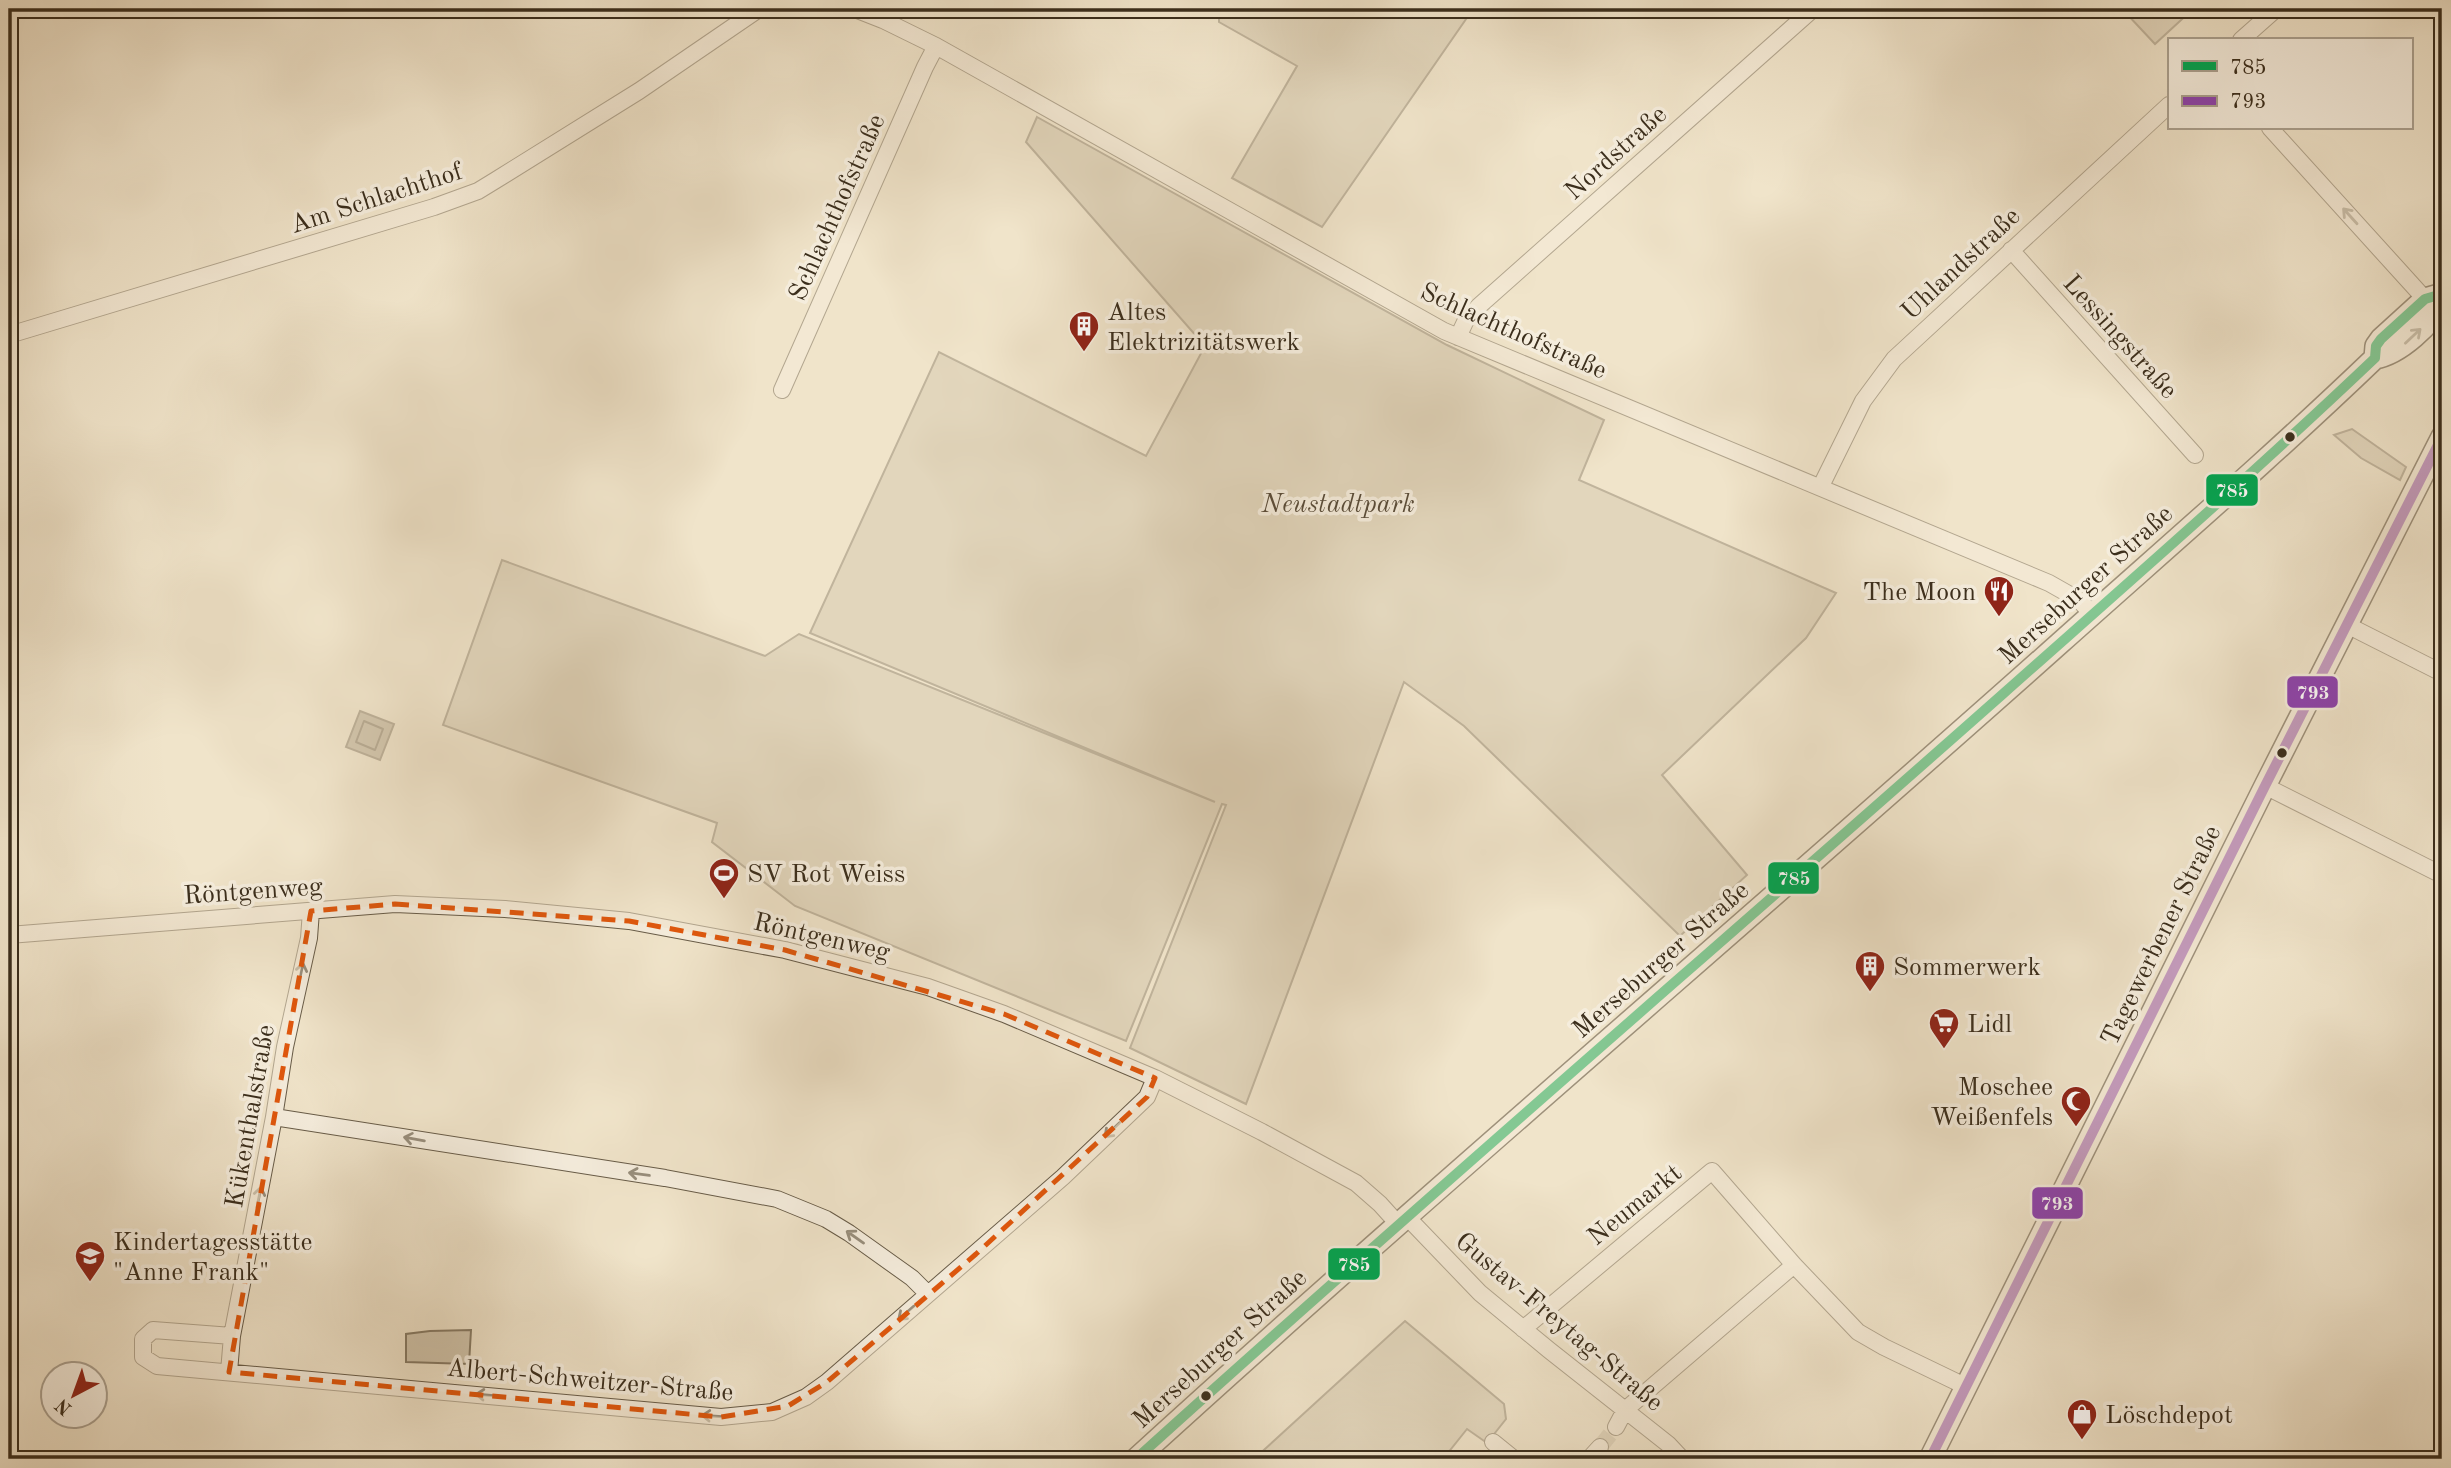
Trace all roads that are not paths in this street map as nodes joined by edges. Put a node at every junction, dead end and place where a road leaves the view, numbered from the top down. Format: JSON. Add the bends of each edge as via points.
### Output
{"nodes":[{"id":1,"x":759,"y":9,"type":"edge"},
{"id":2,"x":1813,"y":9,"type":"edge"},
{"id":3,"x":2276,"y":9,"type":"edge"},
{"id":4,"x":857,"y":10,"type":"edge"},
{"id":5,"x":2243,"y":38,"type":"edge"},
{"id":6,"x":936,"y":46,"type":"junction"},
{"id":7,"x":2168,"y":107,"type":"edge"},
{"id":8,"x":2272,"y":130,"type":"edge"},
{"id":9,"x":2011,"y":250,"type":"junction"},
{"id":10,"x":2437,"y":298,"type":"edge"},
{"id":11,"x":9,"y":335,"type":"edge"},
{"id":12,"x":1458,"y":337,"type":"junction"},
{"id":13,"x":782,"y":390,"type":"dead end"},
{"id":14,"x":2442,"y":437,"type":"edge"},
{"id":15,"x":2195,"y":455,"type":"dead end"},
{"id":16,"x":1821,"y":486,"type":"junction"},
{"id":17,"x":2092,"y":614,"type":"junction"},
{"id":18,"x":2347,"y":625,"type":"junction"},
{"id":19,"x":2442,"y":673,"type":"edge"},
{"id":20,"x":2264,"y":786,"type":"junction"},
{"id":21,"x":2442,"y":875,"type":"edge"},
{"id":22,"x":311,"y":911,"type":"junction"},
{"id":23,"x":9,"y":935,"type":"edge"},
{"id":24,"x":1155,"y":1078,"type":"junction"},
{"id":25,"x":274,"y":1117,"type":"junction"},
{"id":26,"x":1403,"y":1221,"type":"junction"},
{"id":27,"x":1794,"y":1265,"type":"junction"},
{"id":28,"x":928,"y":1294,"type":"junction"},
{"id":29,"x":1523,"y":1329,"type":"junction"},
{"id":30,"x":232,"y":1336,"type":"junction"},
{"id":31,"x":229,"y":1372,"type":"junction"},
{"id":32,"x":1967,"y":1387,"type":"junction"},
{"id":33,"x":1625,"y":1409,"type":"junction"},
{"id":34,"x":1616,"y":1427,"type":"tunnel mouth"},
{"id":35,"x":1493,"y":1442,"type":"dead end"},
{"id":36,"x":1136,"y":1459,"type":"edge"},
{"id":37,"x":1514,"y":1459,"type":"edge"},
{"id":38,"x":1682,"y":1459,"type":"edge"},
{"id":39,"x":1930,"y":1459,"type":"edge"}],
"edges":[{"from":1,"to":11,"type":"street","name":"Am Schlachthof","via":[[639,91],[478,191]]},
{"from":2,"to":12,"type":"street","name":"Nordstraße","via":[[1479,306]]},
{"from":3,"to":5,"type":"street"},
{"from":4,"to":6,"type":"street","name":"Schlachthofstraße"},
{"from":6,"to":12,"type":"street","name":"Schlachthofstraße"},
{"from":6,"to":13,"type":"street","name":"Schlachthofstraße"},
{"from":7,"to":9,"type":"street","name":"Uhlandstraße"},
{"from":10,"to":8,"type":"street","one_way":true},
{"from":9,"to":15,"type":"street","name":"Lessingstraße"},
{"from":9,"to":16,"type":"street","name":"Uhlandstraße","via":[[1894,359],[1863,401]]},
{"from":10,"to":17,"type":"main road","name":"Merseburger Straße","via":[[2437,313],[2400,348],[2375,358]]},
{"from":12,"to":16,"type":"street","name":"Schlachthofstraße"},
{"from":14,"to":18,"type":"main road","name":"Tagewerbener Straße"},
{"from":16,"to":17,"type":"street","name":"Schlachthofstraße","via":[[2049,583],[2079,600]]},
{"from":17,"to":26,"type":"main road","name":"Merseburger Straße"},
{"from":18,"to":19,"type":"street"},
{"from":18,"to":20,"type":"main road","name":"Tagewerbener Straße"},
{"from":20,"to":21,"type":"street"},
{"from":20,"to":32,"type":"main road","name":"Tagewerbener Straße"},
{"from":22,"to":23,"type":"street","name":"Röntgenweg"},
{"from":22,"to":24,"type":"street","name":"Röntgenweg","via":[[395,904],[505,909],[629,921],[785,950],[928,987]]},
{"from":25,"to":22,"type":"street","name":"Kükenthalstraße","one_way":true},
{"from":24,"to":26,"type":"street","name":"Röntgenweg","via":[[1356,1184]]},
{"from":24,"to":28,"type":"street","name":"Albert-Schweitzer-Straße","one_way":true,"via":[[1147,1097],[1063,1177]]},
{"from":28,"to":25,"type":"street","one_way":true,"via":[[849,1233],[777,1199]]},
{"from":30,"to":25,"type":"street","name":"Kükenthalstraße","one_way":true},
{"from":26,"to":29,"type":"street","name":"Gustav-Freytag-Straße"},
{"from":26,"to":36,"type":"main road","name":"Merseburger Straße"},
{"from":27,"to":29,"type":"street","name":"Neumarkt","via":[[1712,1171]]},
{"from":27,"to":32,"type":"street","name":"Neumarkt","via":[[1858,1332]]},
{"from":27,"to":33,"type":"street"},
{"from":28,"to":31,"type":"street","name":"Albert-Schweitzer-Straße","one_way":true,"via":[[806,1397],[772,1412],[745,1416]]},
{"from":29,"to":33,"type":"street","name":"Gustav-Freytag-Straße"},
{"from":30,"to":31,"type":"street","name":"Kükenthalstraße"},
{"from":30,"to":31,"type":"street","name":"Albert-Schweitzer-Straße","via":[[153,1330],[142,1348],[143,1357],[155,1366]]},
{"from":32,"to":39,"type":"main road","name":"Tagewerbener Straße"},
{"from":33,"to":34,"type":"street"},
{"from":33,"to":38,"type":"street","name":"Gustav-Freytag-Straße"},
{"from":35,"to":37,"type":"street"}]}
